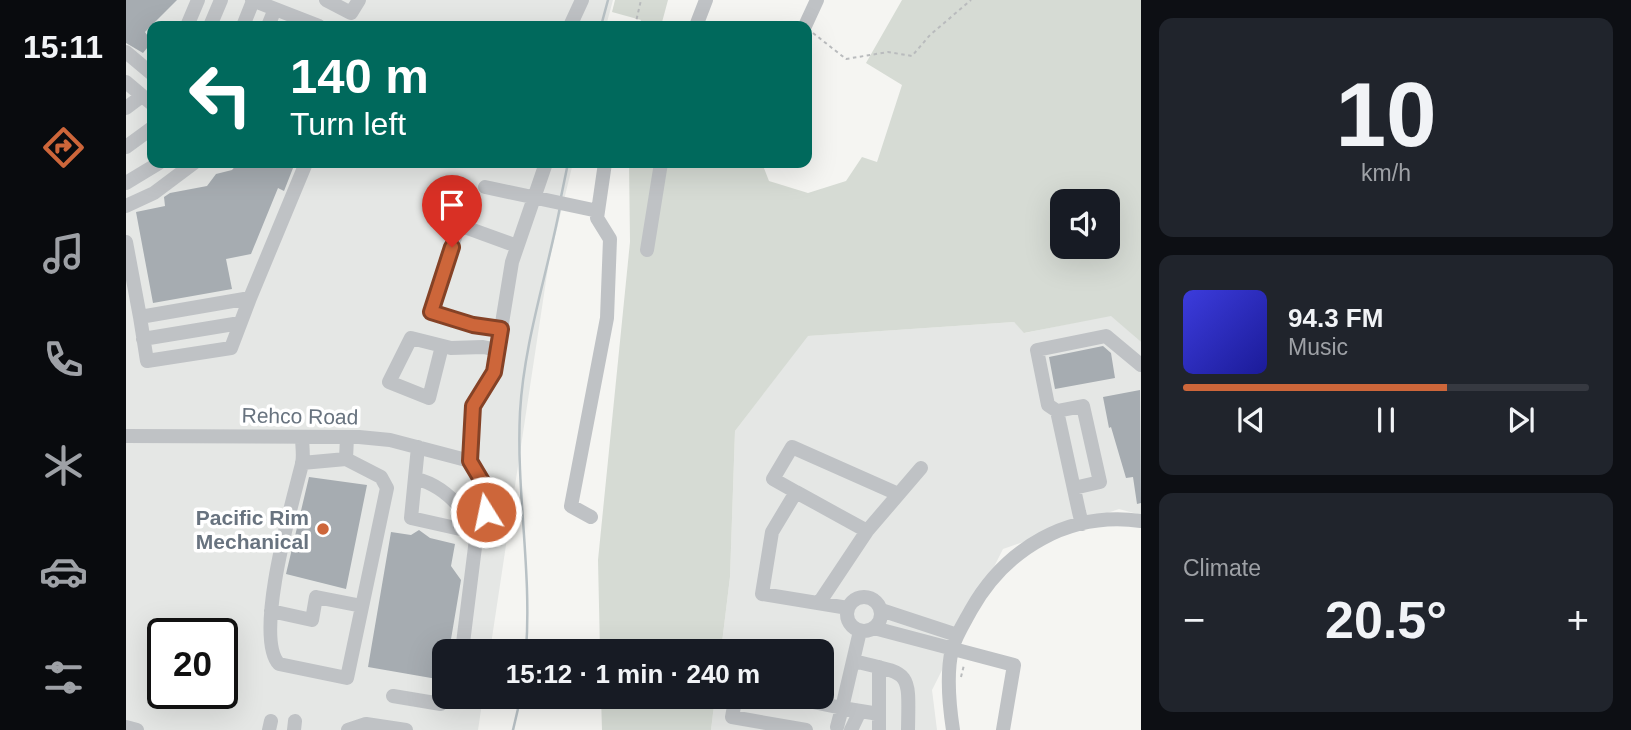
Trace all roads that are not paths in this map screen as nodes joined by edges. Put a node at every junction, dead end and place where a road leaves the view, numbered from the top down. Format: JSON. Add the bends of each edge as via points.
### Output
{"nodes":[{"id":1,"x":198,"y":0,"type":"edge"},
{"id":2,"x":221,"y":0,"type":"edge"},
{"id":3,"x":253,"y":0,"type":"edge"},
{"id":4,"x":326,"y":0,"type":"edge"},
{"id":5,"x":359,"y":0,"type":"edge"},
{"id":6,"x":582,"y":0,"type":"edge"},
{"id":7,"x":706,"y":0,"type":"edge"},
{"id":8,"x":817,"y":0,"type":"edge"},
{"id":9,"x":275,"y":9,"type":"junction"},
{"id":10,"x":189,"y":21,"type":"edge"},
{"id":11,"x":212,"y":21,"type":"edge"},
{"id":12,"x":245,"y":21,"type":"edge"},
{"id":13,"x":270,"y":21,"type":"edge"},
{"id":14,"x":306,"y":21,"type":"edge"},
{"id":15,"x":572,"y":21,"type":"edge"},
{"id":16,"x":698,"y":21,"type":"edge"},
{"id":17,"x":808,"y":21,"type":"edge"},
{"id":18,"x":126,"y":52,"type":"edge"},
{"id":19,"x":147,"y":70,"type":"edge"},
{"id":20,"x":126,"y":82,"type":"edge"},
{"id":21,"x":147,"y":100,"type":"edge"},
{"id":22,"x":126,"y":108,"type":"edge"},
{"id":23,"x":147,"y":132,"type":"edge"},
{"id":24,"x":126,"y":147,"type":"edge"},
{"id":25,"x":151,"y":168,"type":"edge"},
{"id":26,"x":187,"y":168,"type":"edge"},
{"id":27,"x":304,"y":168,"type":"edge"},
{"id":28,"x":544,"y":168,"type":"edge"},
{"id":29,"x":604,"y":168,"type":"edge"},
{"id":30,"x":660,"y":168,"type":"edge"},
{"id":31,"x":126,"y":183,"type":"edge"},
{"id":32,"x":485,"y":187,"type":"dead end"},
{"id":33,"x":534,"y":198,"type":"junction"},
{"id":34,"x":126,"y":205,"type":"edge"},
{"id":35,"x":598,"y":211,"type":"junction"},
{"id":36,"x":126,"y":242,"type":"edge"},
{"id":37,"x":517,"y":246,"type":"junction"},
{"id":38,"x":647,"y":250,"type":"dead end"},
{"id":39,"x":250,"y":298,"type":"junction"},
{"id":40,"x":140,"y":317,"type":"junction"},
{"id":41,"x":240,"y":323,"type":"junction"},
{"id":42,"x":473,"y":325,"type":"junction"},
{"id":43,"x":501,"y":329,"type":"junction"},
{"id":44,"x":144,"y":339,"type":"junction"},
{"id":45,"x":442,"y":346,"type":"junction"},
{"id":46,"x":468,"y":347,"type":"junction"},
{"id":47,"x":498,"y":350,"type":"junction"},
{"id":48,"x":1141,"y":365,"type":"edge"},
{"id":49,"x":1058,"y":411,"type":"junction"},
{"id":50,"x":126,"y":436,"type":"edge"},
{"id":51,"x":302,"y":437,"type":"junction"},
{"id":52,"x":346,"y":437,"type":"junction"},
{"id":53,"x":418,"y":447,"type":"junction"},
{"id":54,"x":346,"y":459,"type":"junction"},
{"id":55,"x":470,"y":461,"type":"junction"},
{"id":56,"x":302,"y":463,"type":"junction"},
{"id":57,"x":921,"y":468,"type":"dead end"},
{"id":58,"x":416,"y":479,"type":"junction"},
{"id":59,"x":1074,"y":488,"type":"junction"},
{"id":60,"x":796,"y":492,"type":"junction"},
{"id":61,"x":898,"y":494,"type":"junction"},
{"id":62,"x":592,"y":517,"type":"dead end"},
{"id":63,"x":1141,"y":521,"type":"edge"},
{"id":64,"x":1082,"y":524,"type":"junction"},
{"id":65,"x":461,"y":528,"type":"junction"},
{"id":66,"x":867,"y":531,"type":"junction"},
{"id":67,"x":478,"y":533,"type":"junction"},
{"id":68,"x":820,"y":603,"type":"junction"},
{"id":69,"x":362,"y":606,"type":"junction"},
{"id":70,"x":848,"y":608,"type":"junction"},
{"id":71,"x":881,"y":610,"type":"junction"},
{"id":72,"x":271,"y":611,"type":"junction"},
{"id":73,"x":867,"y":629,"type":"junction"},
{"id":74,"x":957,"y":635,"type":"junction"},
{"id":75,"x":463,"y":639,"type":"edge"},
{"id":76,"x":952,"y":650,"type":"junction"},
{"id":77,"x":853,"y":661,"type":"junction"},
{"id":78,"x":879,"y":667,"type":"junction"},
{"id":79,"x":393,"y":696,"type":"dead end"},
{"id":80,"x":432,"y":702,"type":"edge"},
{"id":81,"x":834,"y":706,"type":"edge"},
{"id":82,"x":842,"y":708,"type":"junction"},
{"id":83,"x":734,"y":709,"type":"edge"},
{"id":84,"x":860,"y":711,"type":"junction"},
{"id":85,"x":879,"y":714,"type":"junction"},
{"id":86,"x":126,"y":727,"type":"edge"},
{"id":87,"x":839,"y":729,"type":"edge"},
{"id":88,"x":137,"y":730,"type":"edge"},
{"id":89,"x":348,"y":730,"type":"edge"},
{"id":90,"x":406,"y":730,"type":"edge"},
{"id":91,"x":806,"y":730,"type":"edge"},
{"id":92,"x":879,"y":730,"type":"edge"},
{"id":93,"x":908,"y":730,"type":"edge"},
{"id":94,"x":953,"y":730,"type":"edge"},
{"id":95,"x":1003,"y":730,"type":"edge"}],
"edges":[{"from":1,"to":10,"type":"street"},
{"from":2,"to":11,"type":"street"},
{"from":3,"to":9,"type":"street"},
{"from":3,"to":12,"type":"street"},
{"from":4,"to":5,"type":"street","via":[[351,13]]},
{"from":6,"to":15,"type":"street"},
{"from":7,"to":16,"type":"street"},
{"from":8,"to":17,"type":"street"},
{"from":9,"to":13,"type":"street"},
{"from":9,"to":14,"type":"street"},
{"from":18,"to":19,"type":"street"},
{"from":20,"to":21,"type":"street"},
{"from":21,"to":22,"type":"street"},
{"from":23,"to":24,"type":"street"},
{"from":25,"to":31,"type":"street"},
{"from":26,"to":34,"type":"street","via":[[154,193]]},
{"from":27,"to":39,"type":"street"},
{"from":28,"to":33,"type":"street"},
{"from":29,"to":35,"type":"street"},
{"from":30,"to":38,"type":"street"},
{"from":32,"to":33,"type":"street"},
{"from":33,"to":35,"type":"street"},
{"from":33,"to":37,"type":"street"},
{"from":35,"to":62,"type":"street","via":[[597,218],[610,239],[607,318],[571,506]]},
{"from":36,"to":40,"type":"street"},
{"from":37,"to":42,"type":"street","via":[[459,225],[431,312]]},
{"from":37,"to":43,"type":"street"},
{"from":39,"to":40,"type":"street"},
{"from":39,"to":41,"type":"street"},
{"from":40,"to":44,"type":"street"},
{"from":41,"to":44,"type":"street"},
{"from":41,"to":44,"type":"street","via":[[232,348],[147,361]]},
{"from":42,"to":43,"type":"street"},
{"from":42,"to":46,"type":"street"},
{"from":43,"to":47,"type":"street"},
{"from":45,"to":45,"type":"street","via":[[411,338],[389,383],[429,398]]},
{"from":45,"to":46,"type":"street"},
{"from":46,"to":47,"type":"street"},
{"from":47,"to":55,"type":"street","via":[[494,372],[473,406]]},
{"from":48,"to":49,"type":"street","via":[[1106,336],[1037,350],[1048,405]]},
{"from":49,"to":59,"type":"street"},
{"from":49,"to":59,"type":"street","via":[[1083,406],[1100,482]]},
{"from":50,"to":51,"type":"street","name":"Rehco Road"},
{"from":51,"to":52,"type":"street","name":"Rehco Road"},
{"from":51,"to":56,"type":"street"},
{"from":52,"to":53,"type":"street","name":"Rehco Road"},
{"from":52,"to":54,"type":"street"},
{"from":53,"to":55,"type":"street","name":"Rehco Road"},
{"from":53,"to":58,"type":"street"},
{"from":54,"to":56,"type":"street"},
{"from":54,"to":69,"type":"street","via":[[381,477],[387,488]]},
{"from":55,"to":67,"type":"street","via":[[488,500]]},
{"from":56,"to":72,"type":"street"},
{"from":57,"to":61,"type":"street"},
{"from":58,"to":65,"type":"street","via":[[431,482],[463,510]]},
{"from":58,"to":65,"type":"street","via":[[411,518]]},
{"from":59,"to":64,"type":"street"},
{"from":60,"to":61,"type":"street","via":[[773,479],[792,447]]},
{"from":60,"to":66,"type":"street"},
{"from":60,"to":68,"type":"street","via":[[772,533],[762,594]]},
{"from":61,"to":66,"type":"street"},
{"from":63,"to":64,"type":"street"},
{"from":64,"to":74,"type":"street","via":[[1065,526],[1030,543],[1005,564]]},
{"from":65,"to":67,"type":"street"},
{"from":66,"to":68,"type":"street"},
{"from":67,"to":75,"type":"street"},
{"from":68,"to":70,"type":"street"},
{"from":69,"to":72,"type":"street","via":[[316,597],[312,620]]},
{"from":69,"to":72,"type":"street","via":[[347,677],[276,662],[269,636]]},
{"from":70,"to":71,"type":"street","via":[[863,597],[872,598]]},
{"from":70,"to":73,"type":"street","via":[[849,622]]},
{"from":71,"to":73,"type":"street","via":[[880,620]]},
{"from":71,"to":74,"type":"street"},
{"from":73,"to":76,"type":"street"},
{"from":73,"to":77,"type":"street"},
{"from":74,"to":76,"type":"street"},
{"from":76,"to":94,"type":"street","via":[[948,695]]},
{"from":76,"to":95,"type":"street","via":[[1014,664]]},
{"from":77,"to":78,"type":"street"},
{"from":77,"to":82,"type":"street"},
{"from":78,"to":85,"type":"street"},
{"from":78,"to":93,"type":"street","via":[[901,673],[908,681]]},
{"from":79,"to":80,"type":"street"},
{"from":81,"to":82,"type":"street"},
{"from":82,"to":84,"type":"street"},
{"from":82,"to":87,"type":"street"},
{"from":83,"to":91,"type":"street","via":[[732,717]]},
{"from":84,"to":85,"type":"street"},
{"from":84,"to":87,"type":"street"},
{"from":85,"to":92,"type":"street"},
{"from":86,"to":88,"type":"street"},
{"from":89,"to":90,"type":"street","via":[[366,724]]}]}
